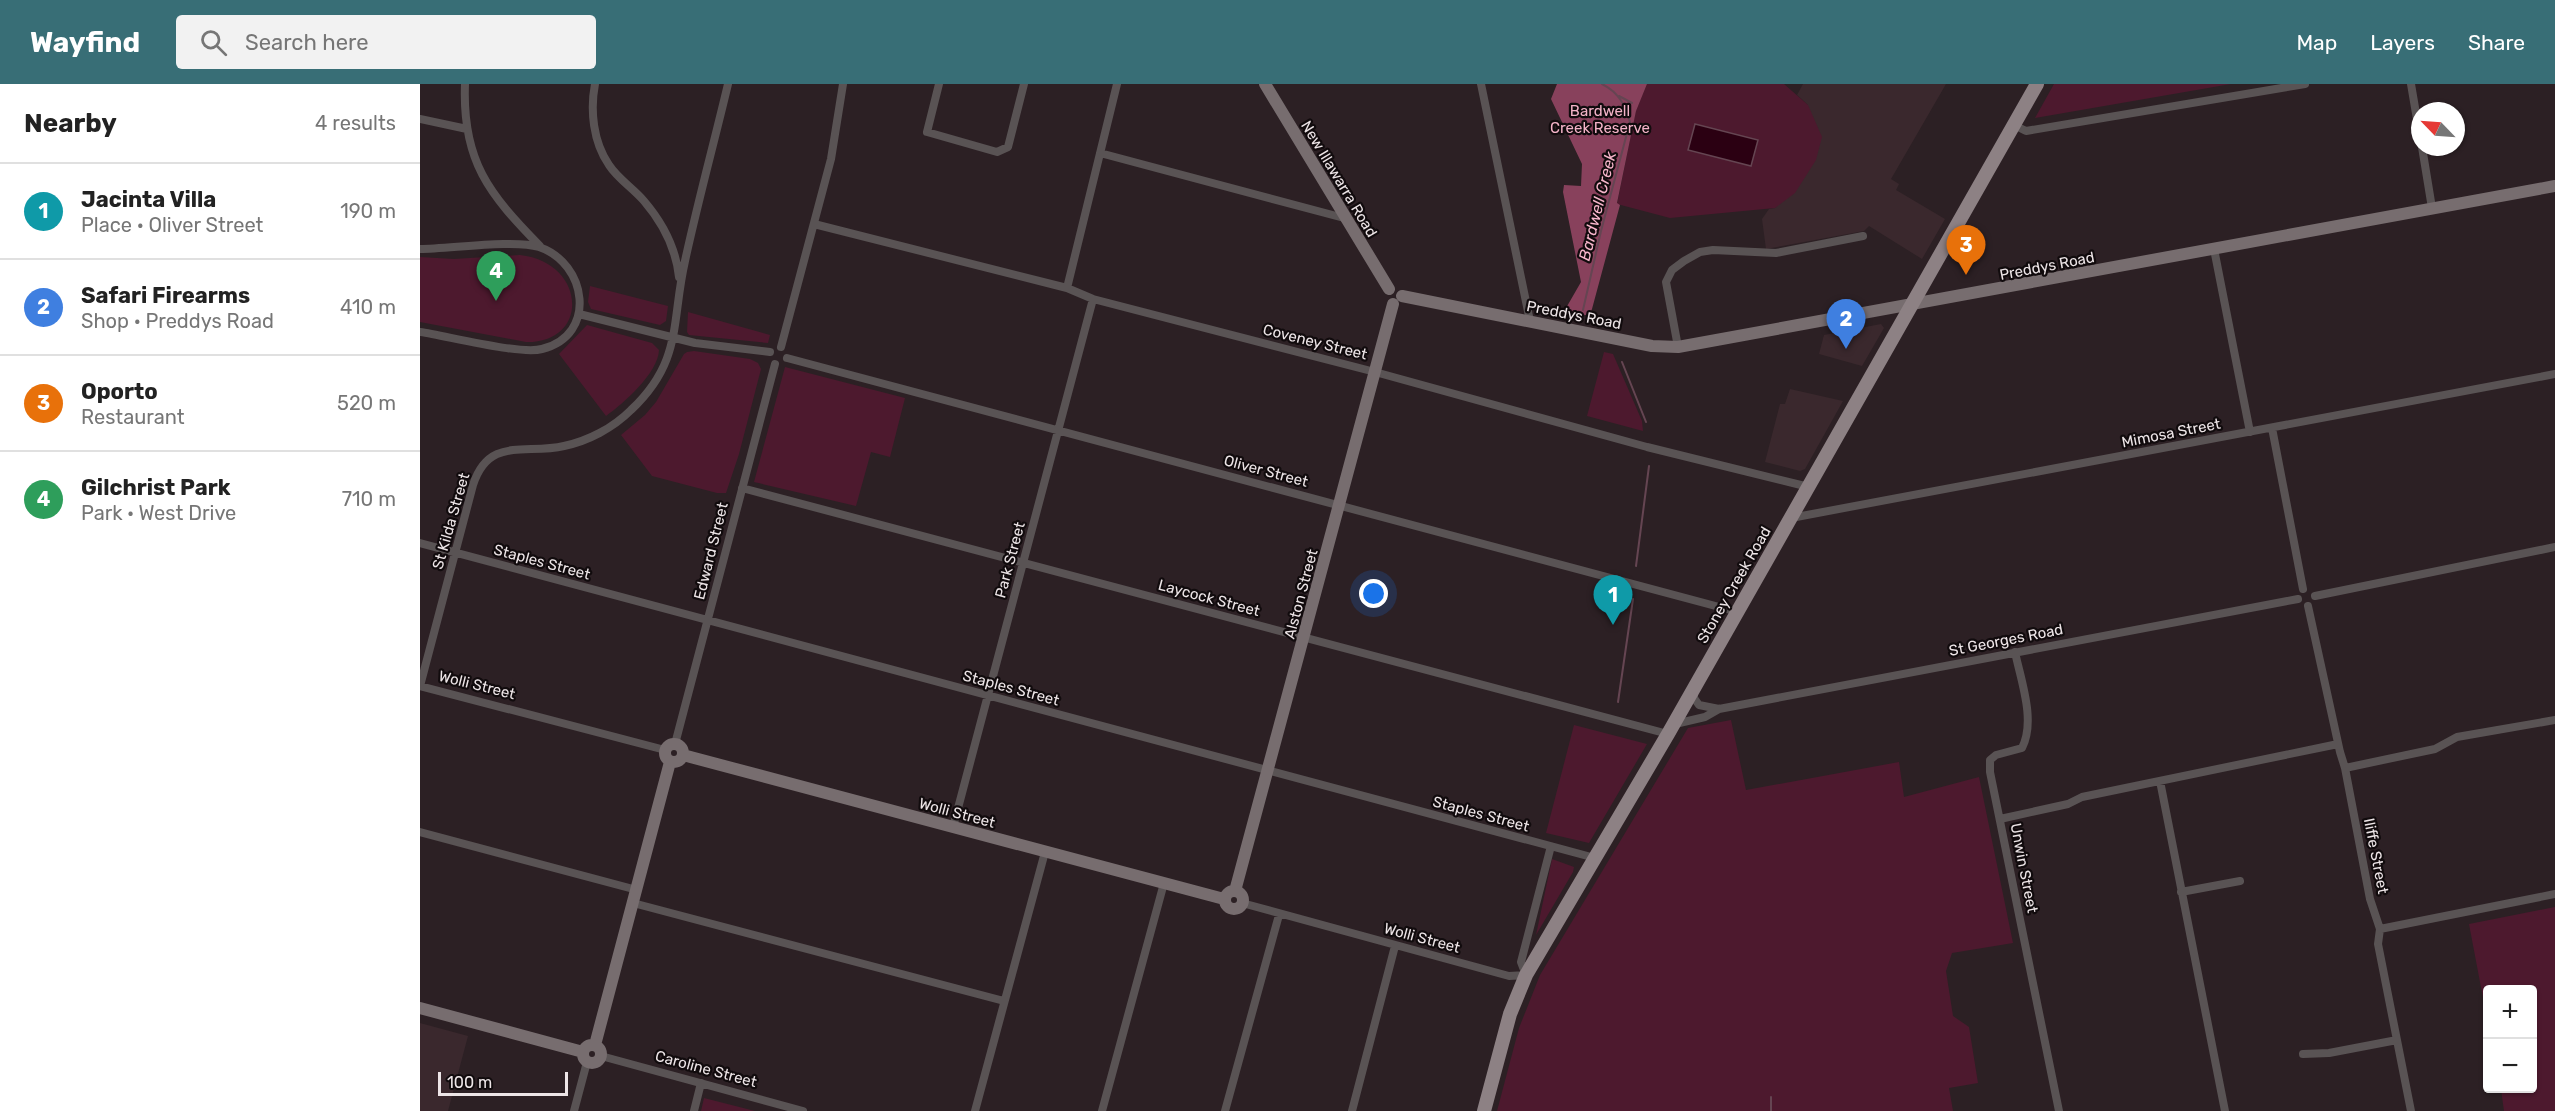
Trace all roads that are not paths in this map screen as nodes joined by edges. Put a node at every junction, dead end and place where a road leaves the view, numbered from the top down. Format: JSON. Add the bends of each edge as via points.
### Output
{"nodes":[{"id":1,"x":465,"y":84,"type":"edge"},
{"id":2,"x":596,"y":84,"type":"edge"},
{"id":3,"x":728,"y":84,"type":"edge"},
{"id":4,"x":843,"y":84,"type":"edge"},
{"id":5,"x":939,"y":84,"type":"edge"},
{"id":6,"x":1024,"y":84,"type":"edge"},
{"id":7,"x":1117,"y":84,"type":"edge"},
{"id":8,"x":1265,"y":84,"type":"edge"},
{"id":9,"x":1481,"y":84,"type":"edge"},
{"id":10,"x":2037,"y":84,"type":"edge"},
{"id":11,"x":2305,"y":84,"type":"edge"},
{"id":12,"x":2411,"y":84,"type":"edge"},
{"id":13,"x":2414,"y":102,"type":"edge"},
{"id":14,"x":420,"y":119,"type":"edge"},
{"id":15,"x":2014,"y":125,"type":"junction"},
{"id":16,"x":467,"y":129,"type":"junction"},
{"id":17,"x":1100,"y":153,"type":"junction"},
{"id":18,"x":2423,"y":156,"type":"edge"},
{"id":19,"x":2555,"y":186,"type":"edge"},
{"id":20,"x":2432,"y":208,"type":"junction"},
{"id":21,"x":1344,"y":218,"type":"junction"},
{"id":22,"x":814,"y":224,"type":"junction"},
{"id":23,"x":1863,"y":236,"type":"dead end"},
{"id":24,"x":541,"y":248,"type":"junction"},
{"id":25,"x":420,"y":249,"type":"edge"},
{"id":26,"x":2214,"y":249,"type":"junction"},
{"id":27,"x":1067,"y":288,"type":"junction"},
{"id":28,"x":680,"y":289,"type":"junction"},
{"id":29,"x":1389,"y":290,"type":"joint"},
{"id":30,"x":1093,"y":299,"type":"junction"},
{"id":31,"x":1397,"y":300,"type":"junction"},
{"id":32,"x":1911,"y":305,"type":"junction"},
{"id":33,"x":579,"y":314,"type":"junction"},
{"id":34,"x":1530,"y":321,"type":"junction"},
{"id":35,"x":420,"y":332,"type":"edge"},
{"id":36,"x":674,"y":338,"type":"junction"},
{"id":37,"x":781,"y":347,"type":"junction"},
{"id":38,"x":1678,"y":347,"type":"junction"},
{"id":39,"x":770,"y":352,"type":"junction"},
{"id":40,"x":787,"y":358,"type":"junction"},
{"id":41,"x":776,"y":364,"type":"junction"},
{"id":42,"x":1375,"y":372,"type":"junction"},
{"id":43,"x":2555,"y":374,"type":"edge"},
{"id":44,"x":2272,"y":428,"type":"junction"},
{"id":45,"x":1059,"y":429,"type":"junction"},
{"id":46,"x":2250,"y":432,"type":"junction"},
{"id":47,"x":1809,"y":487,"type":"junction"},
{"id":48,"x":742,"y":489,"type":"junction"},
{"id":49,"x":1340,"y":505,"type":"junction"},
{"id":50,"x":1791,"y":518,"type":"junction"},
{"id":51,"x":420,"y":543,"type":"edge"},
{"id":52,"x":2555,"y":547,"type":"edge"},
{"id":53,"x":456,"y":553,"type":"junction"},
{"id":54,"x":1023,"y":564,"type":"junction"},
{"id":55,"x":2303,"y":589,"type":"junction"},
{"id":56,"x":2315,"y":596,"type":"junction"},
{"id":57,"x":2298,"y":599,"type":"junction"},
{"id":58,"x":2308,"y":606,"type":"junction"},
{"id":59,"x":1738,"y":612,"type":"junction"},
{"id":60,"x":708,"y":621,"type":"junction"},
{"id":61,"x":1304,"y":637,"type":"junction"},
{"id":62,"x":2015,"y":652,"type":"junction"},
{"id":63,"x":420,"y":686,"type":"edge"},
{"id":64,"x":1694,"y":689,"type":"junction"},
{"id":65,"x":988,"y":696,"type":"junction"},
{"id":66,"x":1719,"y":709,"type":"junction"},
{"id":67,"x":2555,"y":720,"type":"edge"},
{"id":68,"x":1672,"y":729,"type":"junction"},
{"id":69,"x":2338,"y":744,"type":"junction"},
{"id":70,"x":670,"y":752,"type":"junction"},
{"id":71,"x":2345,"y":768,"type":"junction"},
{"id":72,"x":1269,"y":771,"type":"junction"},
{"id":73,"x":2160,"y":781,"type":"junction"},
{"id":74,"x":2000,"y":819,"type":"junction"},
{"id":75,"x":953,"y":827,"type":"junction"},
{"id":76,"x":420,"y":832,"type":"edge"},
{"id":77,"x":1551,"y":846,"type":"junction"},
{"id":78,"x":1045,"y":852,"type":"junction"},
{"id":79,"x":1595,"y":858,"type":"junction"},
{"id":80,"x":2240,"y":881,"type":"dead end"},
{"id":81,"x":1164,"y":883,"type":"junction"},
{"id":82,"x":637,"y":890,"type":"junction"},
{"id":83,"x":1235,"y":891,"type":"junction"},
{"id":84,"x":2181,"y":892,"type":"junction"},
{"id":85,"x":2555,"y":894,"type":"edge"},
{"id":86,"x":1224,"y":899,"type":"junction"},
{"id":87,"x":633,"y":903,"type":"junction"},
{"id":88,"x":1242,"y":903,"type":"junction"},
{"id":89,"x":1279,"y":915,"type":"junction"},
{"id":90,"x":2380,"y":929,"type":"junction"},
{"id":91,"x":1395,"y":946,"type":"junction"},
{"id":92,"x":1526,"y":975,"type":"junction"},
{"id":93,"x":1004,"y":1001,"type":"junction"},
{"id":94,"x":420,"y":1008,"type":"edge"},
{"id":95,"x":2397,"y":1040,"type":"junction"},
{"id":96,"x":598,"y":1051,"type":"junction"},
{"id":97,"x":2303,"y":1054,"type":"dead end"},
{"id":98,"x":585,"y":1057,"type":"junction"},
{"id":99,"x":701,"y":1083,"type":"junction"},
{"id":100,"x":574,"y":1111,"type":"edge"},
{"id":101,"x":694,"y":1111,"type":"edge"},
{"id":102,"x":803,"y":1111,"type":"edge"},
{"id":103,"x":975,"y":1111,"type":"edge"},
{"id":104,"x":1102,"y":1111,"type":"edge"},
{"id":105,"x":1225,"y":1111,"type":"edge"},
{"id":106,"x":1352,"y":1111,"type":"edge"},
{"id":107,"x":1484,"y":1111,"type":"edge"},
{"id":108,"x":2059,"y":1111,"type":"edge"},
{"id":109,"x":2225,"y":1111,"type":"edge"},
{"id":110,"x":2411,"y":1111,"type":"edge"}],
"edges":[{"from":1,"to":16,"type":"street"},
{"from":2,"to":28,"type":"street","via":[[594,124],[602,154],[662,226],[675,255]]},
{"from":3,"to":28,"type":"street"},
{"from":4,"to":22,"type":"street","via":[[831,159]]},
{"from":5,"to":6,"type":"street","via":[[927,132],[997,152],[1008,147]]},
{"from":7,"to":17,"type":"street"},
{"from":8,"to":21,"type":"street","name":"New Illawarra Road"},
{"from":9,"to":34,"type":"street"},
{"from":10,"to":15,"type":"main road","name":"Stoney Creek Road"},
{"from":11,"to":15,"type":"street","via":[[2026,132]]},
{"from":12,"to":13,"type":"street"},
{"from":14,"to":16,"type":"street"},
{"from":15,"to":32,"type":"main road","name":"Stoney Creek Road"},
{"from":16,"to":24,"type":"street","via":[[476,161],[492,192]]},
{"from":17,"to":21,"type":"street"},
{"from":17,"to":27,"type":"street"},
{"from":18,"to":20,"type":"street"},
{"from":19,"to":20,"type":"street","name":"Preddys Road"},
{"from":20,"to":26,"type":"street","name":"Preddys Road"},
{"from":21,"to":29,"type":"street","name":"New Illawarra Road"},
{"from":22,"to":27,"type":"street","name":"Coveney Street"},
{"from":22,"to":37,"type":"street"},
{"from":23,"to":38,"type":"street","via":[[1776,253],[1713,249],[1684,261],[1672,270],[1666,282]]},
{"from":24,"to":25,"type":"street","via":[[517,245]]},
{"from":24,"to":33,"type":"street","via":[[563,264],[576,281],[581,298]]},
{"from":26,"to":32,"type":"street","name":"Preddys Road"},
{"from":26,"to":46,"type":"street"},
{"from":27,"to":30,"type":"street","name":"Coveney Street"},
{"from":28,"to":36,"type":"street","name":"St Kilda Street"},
{"from":29,"to":31,"type":"street","name":"Preddys Road","via":[[1397,288]]},
{"from":30,"to":42,"type":"street","name":"Coveney Street"},
{"from":30,"to":45,"type":"street","name":"Park Street"},
{"from":31,"to":34,"type":"street","name":"Preddys Road"},
{"from":31,"to":42,"type":"street","name":"Alston Street"},
{"from":32,"to":38,"type":"street","name":"Preddys Road"},
{"from":32,"to":47,"type":"main road","name":"Stoney Creek Road"},
{"from":33,"to":35,"type":"street","via":[[565,336],[542,349],[513,348]]},
{"from":33,"to":36,"type":"street"},
{"from":34,"to":38,"type":"street","name":"Preddys Road","via":[[1652,346]]},
{"from":36,"to":39,"type":"street"},
{"from":36,"to":53,"type":"street","name":"St Kilda Street","via":[[655,383],[630,412],[607,428],[564,446],[509,449],[487,460],[476,478]]},
{"from":37,"to":39,"type":"street"},
{"from":37,"to":40,"type":"street"},
{"from":39,"to":41,"type":"street","via":[[771,361]]},
{"from":40,"to":41,"type":"street"},
{"from":40,"to":45,"type":"street","name":"Oliver Street"},
{"from":41,"to":48,"type":"street","name":"Edward Street"},
{"from":42,"to":47,"type":"street","name":"Coveney Street","via":[[1635,444]]},
{"from":42,"to":49,"type":"street","name":"Alston Street"},
{"from":43,"to":44,"type":"street","name":"Mimosa Street"},
{"from":44,"to":46,"type":"street","name":"Mimosa Street"},
{"from":44,"to":55,"type":"street"},
{"from":45,"to":49,"type":"street","name":"Oliver Street"},
{"from":45,"to":54,"type":"street","name":"Park Street"},
{"from":46,"to":50,"type":"street","name":"Mimosa Street"},
{"from":47,"to":50,"type":"main road","name":"Stoney Creek Road"},
{"from":48,"to":54,"type":"street","name":"Laycock Street"},
{"from":48,"to":60,"type":"street","name":"Edward Street"},
{"from":49,"to":59,"type":"street","name":"Oliver Street"},
{"from":49,"to":61,"type":"street","name":"Alston Street"},
{"from":50,"to":59,"type":"main road","name":"Stoney Creek Road"},
{"from":51,"to":53,"type":"street","name":"Staples Street"},
{"from":52,"to":56,"type":"street"},
{"from":53,"to":60,"type":"street","name":"Staples Street"},
{"from":53,"to":63,"type":"street","name":"St Kilda Street"},
{"from":54,"to":61,"type":"street","name":"Laycock Street"},
{"from":54,"to":65,"type":"street","name":"Park Street"},
{"from":55,"to":56,"type":"street","via":[[2311,590]]},
{"from":55,"to":57,"type":"street"},
{"from":56,"to":58,"type":"street"},
{"from":57,"to":58,"type":"street"},
{"from":57,"to":62,"type":"street","name":"St Georges Road"},
{"from":58,"to":69,"type":"street","name":"Iliffe Street"},
{"from":59,"to":64,"type":"main road","name":"Stoney Creek Road"},
{"from":60,"to":65,"type":"street","name":"Staples Street"},
{"from":60,"to":70,"type":"street","name":"Edward Street"},
{"from":61,"to":68,"type":"street","name":"Laycock Street"},
{"from":61,"to":72,"type":"street","name":"Alston Street"},
{"from":62,"to":66,"type":"street","name":"St Georges Road"},
{"from":62,"to":74,"type":"street","name":"Unwin Street","via":[[2027,714],[2027,738],[2022,747],[1990,760]]},
{"from":63,"to":70,"type":"street","name":"Wolli Street"},
{"from":64,"to":66,"type":"street","via":[[1699,705]]},
{"from":64,"to":68,"type":"main road","name":"Stoney Creek Road"},
{"from":65,"to":72,"type":"street","name":"Staples Street"},
{"from":65,"to":75,"type":"street","name":"Park Street"},
{"from":66,"to":68,"type":"street","name":"St Georges Road"},
{"from":67,"to":71,"type":"street","via":[[2457,737],[2435,749]]},
{"from":68,"to":79,"type":"main road","name":"Stoney Creek Road"},
{"from":69,"to":71,"type":"street","name":"Iliffe Street"},
{"from":69,"to":73,"type":"street"},
{"from":70,"to":75,"type":"street","name":"Wolli Street","via":[[680,747],[682,755]]},
{"from":70,"to":82,"type":"street","name":"Edward Street"},
{"from":71,"to":90,"type":"street","name":"Iliffe Street","via":[[2370,899]]},
{"from":72,"to":77,"type":"street","name":"Staples Street"},
{"from":72,"to":83,"type":"street","name":"Alston Street"},
{"from":73,"to":74,"type":"street"},
{"from":73,"to":84,"type":"street"},
{"from":74,"to":108,"type":"street","name":"Unwin Street"},
{"from":75,"to":78,"type":"street","name":"Wolli Street"},
{"from":76,"to":82,"type":"street"},
{"from":77,"to":79,"type":"street","name":"Staples Street"},
{"from":77,"to":92,"type":"street","via":[[1521,962]]},
{"from":78,"to":81,"type":"street","name":"Wolli Street"},
{"from":78,"to":93,"type":"street"},
{"from":79,"to":92,"type":"main road","name":"Stoney Creek Road"},
{"from":80,"to":84,"type":"street"},
{"from":81,"to":86,"type":"street","name":"Wolli Street"},
{"from":81,"to":104,"type":"street"},
{"from":82,"to":87,"type":"street","name":"Edward Street"},
{"from":83,"to":86,"type":"street"},
{"from":83,"to":88,"type":"street","via":[[1242,895]]},
{"from":84,"to":109,"type":"street"},
{"from":85,"to":90,"type":"street"},
{"from":86,"to":88,"type":"street","via":[[1232,909]]},
{"from":87,"to":93,"type":"street"},
{"from":87,"to":96,"type":"street","name":"Edward Street"},
{"from":88,"to":89,"type":"street","name":"Wolli Street"},
{"from":89,"to":91,"type":"street","name":"Wolli Street"},
{"from":89,"to":105,"type":"street"},
{"from":90,"to":95,"type":"street","name":"Iliffe Street","via":[[2378,944]]},
{"from":91,"to":92,"type":"street","name":"Wolli Street","via":[[1509,976]]},
{"from":91,"to":106,"type":"street"},
{"from":92,"to":107,"type":"main road","name":"Stoney Creek Road","via":[[1510,1014]]},
{"from":93,"to":103,"type":"street"},
{"from":94,"to":98,"type":"street"},
{"from":95,"to":97,"type":"street"},
{"from":95,"to":110,"type":"street","name":"Iliffe Street"},
{"from":96,"to":98,"type":"street","via":[[595,1062]]},
{"from":96,"to":99,"type":"street","name":"Caroline Street"},
{"from":98,"to":100,"type":"street"},
{"from":99,"to":101,"type":"street"},
{"from":99,"to":102,"type":"street","name":"Caroline Street"}]}
